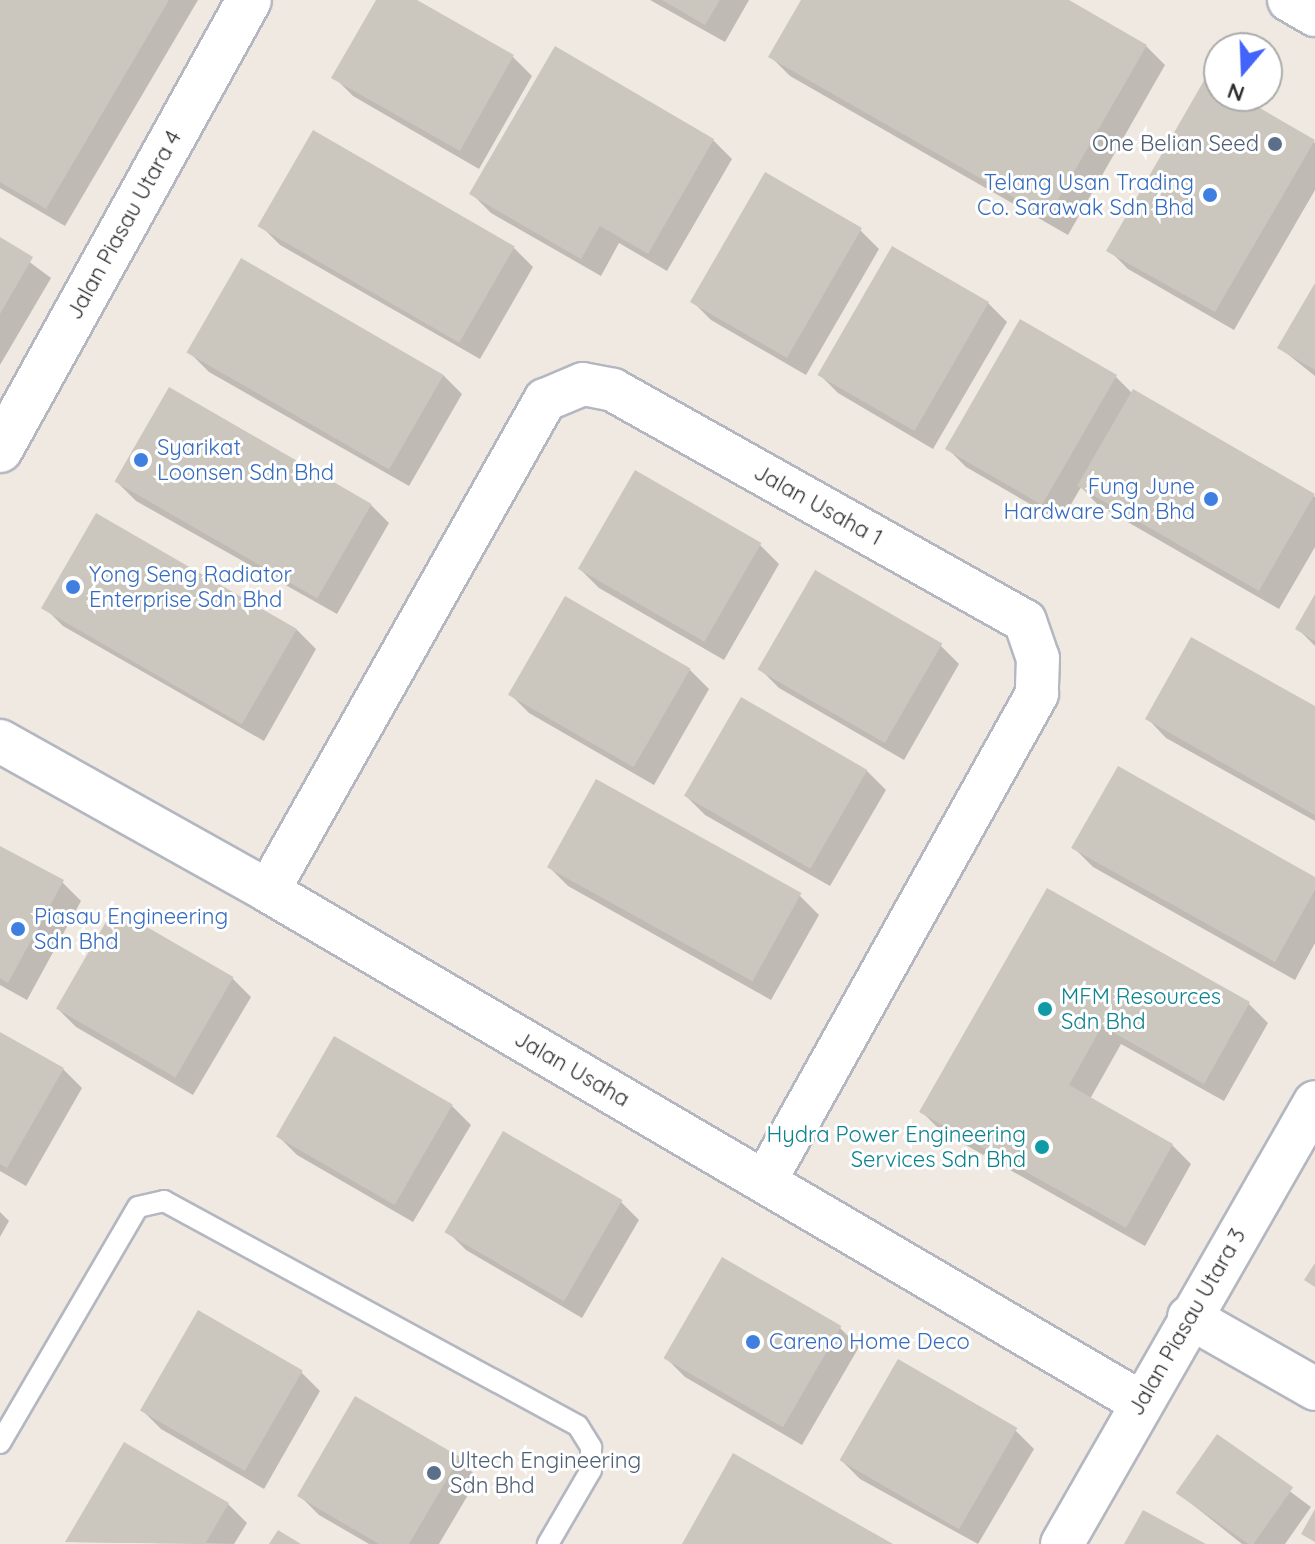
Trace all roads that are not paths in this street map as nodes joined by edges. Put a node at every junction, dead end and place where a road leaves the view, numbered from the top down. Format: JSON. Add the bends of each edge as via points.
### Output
{"nodes":[{"id":1,"x":249,"y":0,"type":"edge"},
{"id":2,"x":1289,"y":0,"type":"edge"},
{"id":3,"x":1315,"y":15,"type":"edge"},
{"id":4,"x":0,"y":450,"type":"edge"},
{"id":5,"x":0,"y":741,"type":"edge"},
{"id":6,"x":268,"y":891,"type":"junction"},
{"id":7,"x":1315,"y":1102,"type":"edge"},
{"id":8,"x":765,"y":1181,"type":"junction"},
{"id":9,"x":1189,"y":1317,"type":"junction"},
{"id":10,"x":1315,"y":1389,"type":"edge"},
{"id":11,"x":1140,"y":1402,"type":"junction"},
{"id":12,"x":0,"y":1443,"type":"edge"},
{"id":13,"x":548,"y":1544,"type":"edge"},
{"id":14,"x":1062,"y":1544,"type":"edge"}],
"edges":[{"from":1,"to":4,"type":"street","name":"Jalan Piasau Utara 4"},
{"from":2,"to":3,"type":"street"},
{"from":5,"to":6,"type":"street","name":"Jalan Usaha"},
{"from":6,"to":8,"type":"street","name":"Jalan Usaha"},
{"from":6,"to":8,"type":"street","name":"Jalan Usaha 1","via":[[545,400],[583,384],[613,390],[1025,621],[1038,658],[1037,694]]},
{"from":7,"to":9,"type":"street","name":"Jalan Piasau Utara 3"},
{"from":8,"to":11,"type":"street","name":"Jalan Usaha"},
{"from":9,"to":10,"type":"street"},
{"from":9,"to":11,"type":"street","name":"Jalan Piasau Utara 3"},
{"from":11,"to":14,"type":"street","name":"Jalan Piasau Utara 3"},
{"from":12,"to":13,"type":"lane","via":[[138,1207],[164,1201],[578,1426],[591,1447],[591,1470]]}]}
